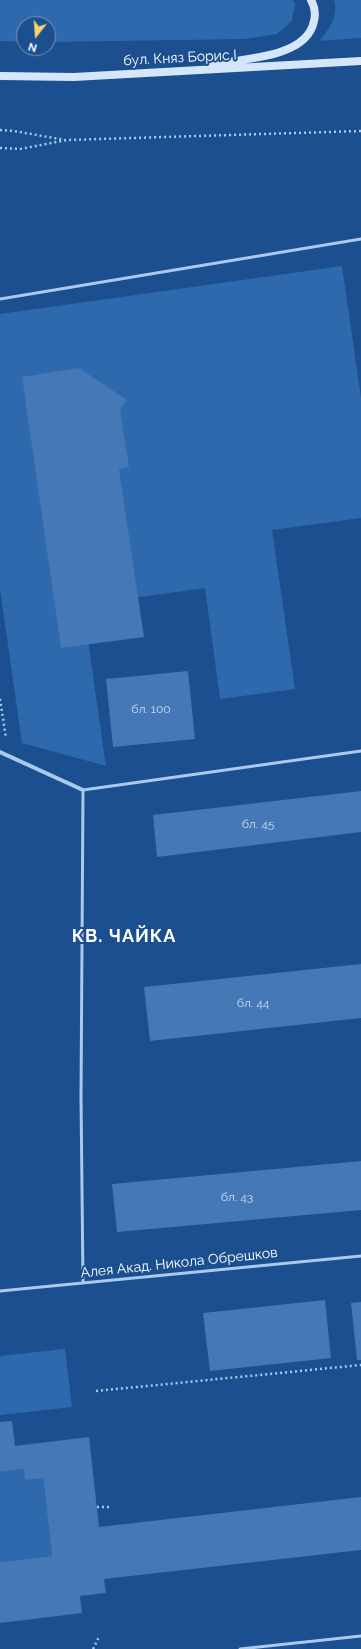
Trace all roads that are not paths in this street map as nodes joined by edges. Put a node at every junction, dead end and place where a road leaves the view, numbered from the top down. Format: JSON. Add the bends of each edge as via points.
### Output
{"nodes":[{"id":1,"x":311,"y":0,"type":"edge"},
{"id":2,"x":361,"y":61,"type":"edge"},
{"id":3,"x":176,"y":70,"type":"junction"},
{"id":4,"x":0,"y":76,"type":"edge"},
{"id":5,"x":361,"y":239,"type":"edge"},
{"id":6,"x":0,"y":299,"type":"edge"},
{"id":7,"x":361,"y":751,"type":"edge"},
{"id":8,"x":0,"y":752,"type":"edge"},
{"id":9,"x":83,"y":790,"type":"junction"},
{"id":10,"x":361,"y":1256,"type":"edge"},
{"id":11,"x":83,"y":1283,"type":"junction"},
{"id":12,"x":0,"y":1291,"type":"edge"},
{"id":13,"x":361,"y":1636,"type":"edge"},
{"id":14,"x":240,"y":1649,"type":"edge"}],
"edges":[{"from":1,"to":3,"type":"main road","via":[[315,16],[313,28],[306,38],[285,52]]},
{"from":2,"to":3,"type":"main road","name":"бул. Княз Борис I"},
{"from":3,"to":4,"type":"main road","name":"бул. Княз Борис I","via":[[74,78]]},
{"from":5,"to":6,"type":"lane"},
{"from":7,"to":9,"type":"lane"},
{"from":8,"to":9,"type":"street"},
{"from":9,"to":11,"type":"lane"},
{"from":10,"to":11,"type":"lane","name":"Алея Акад. Никола Обрешков"},
{"from":11,"to":12,"type":"lane","name":"Алея Акад. Никола Обрешков"},
{"from":13,"to":14,"type":"lane"}]}
